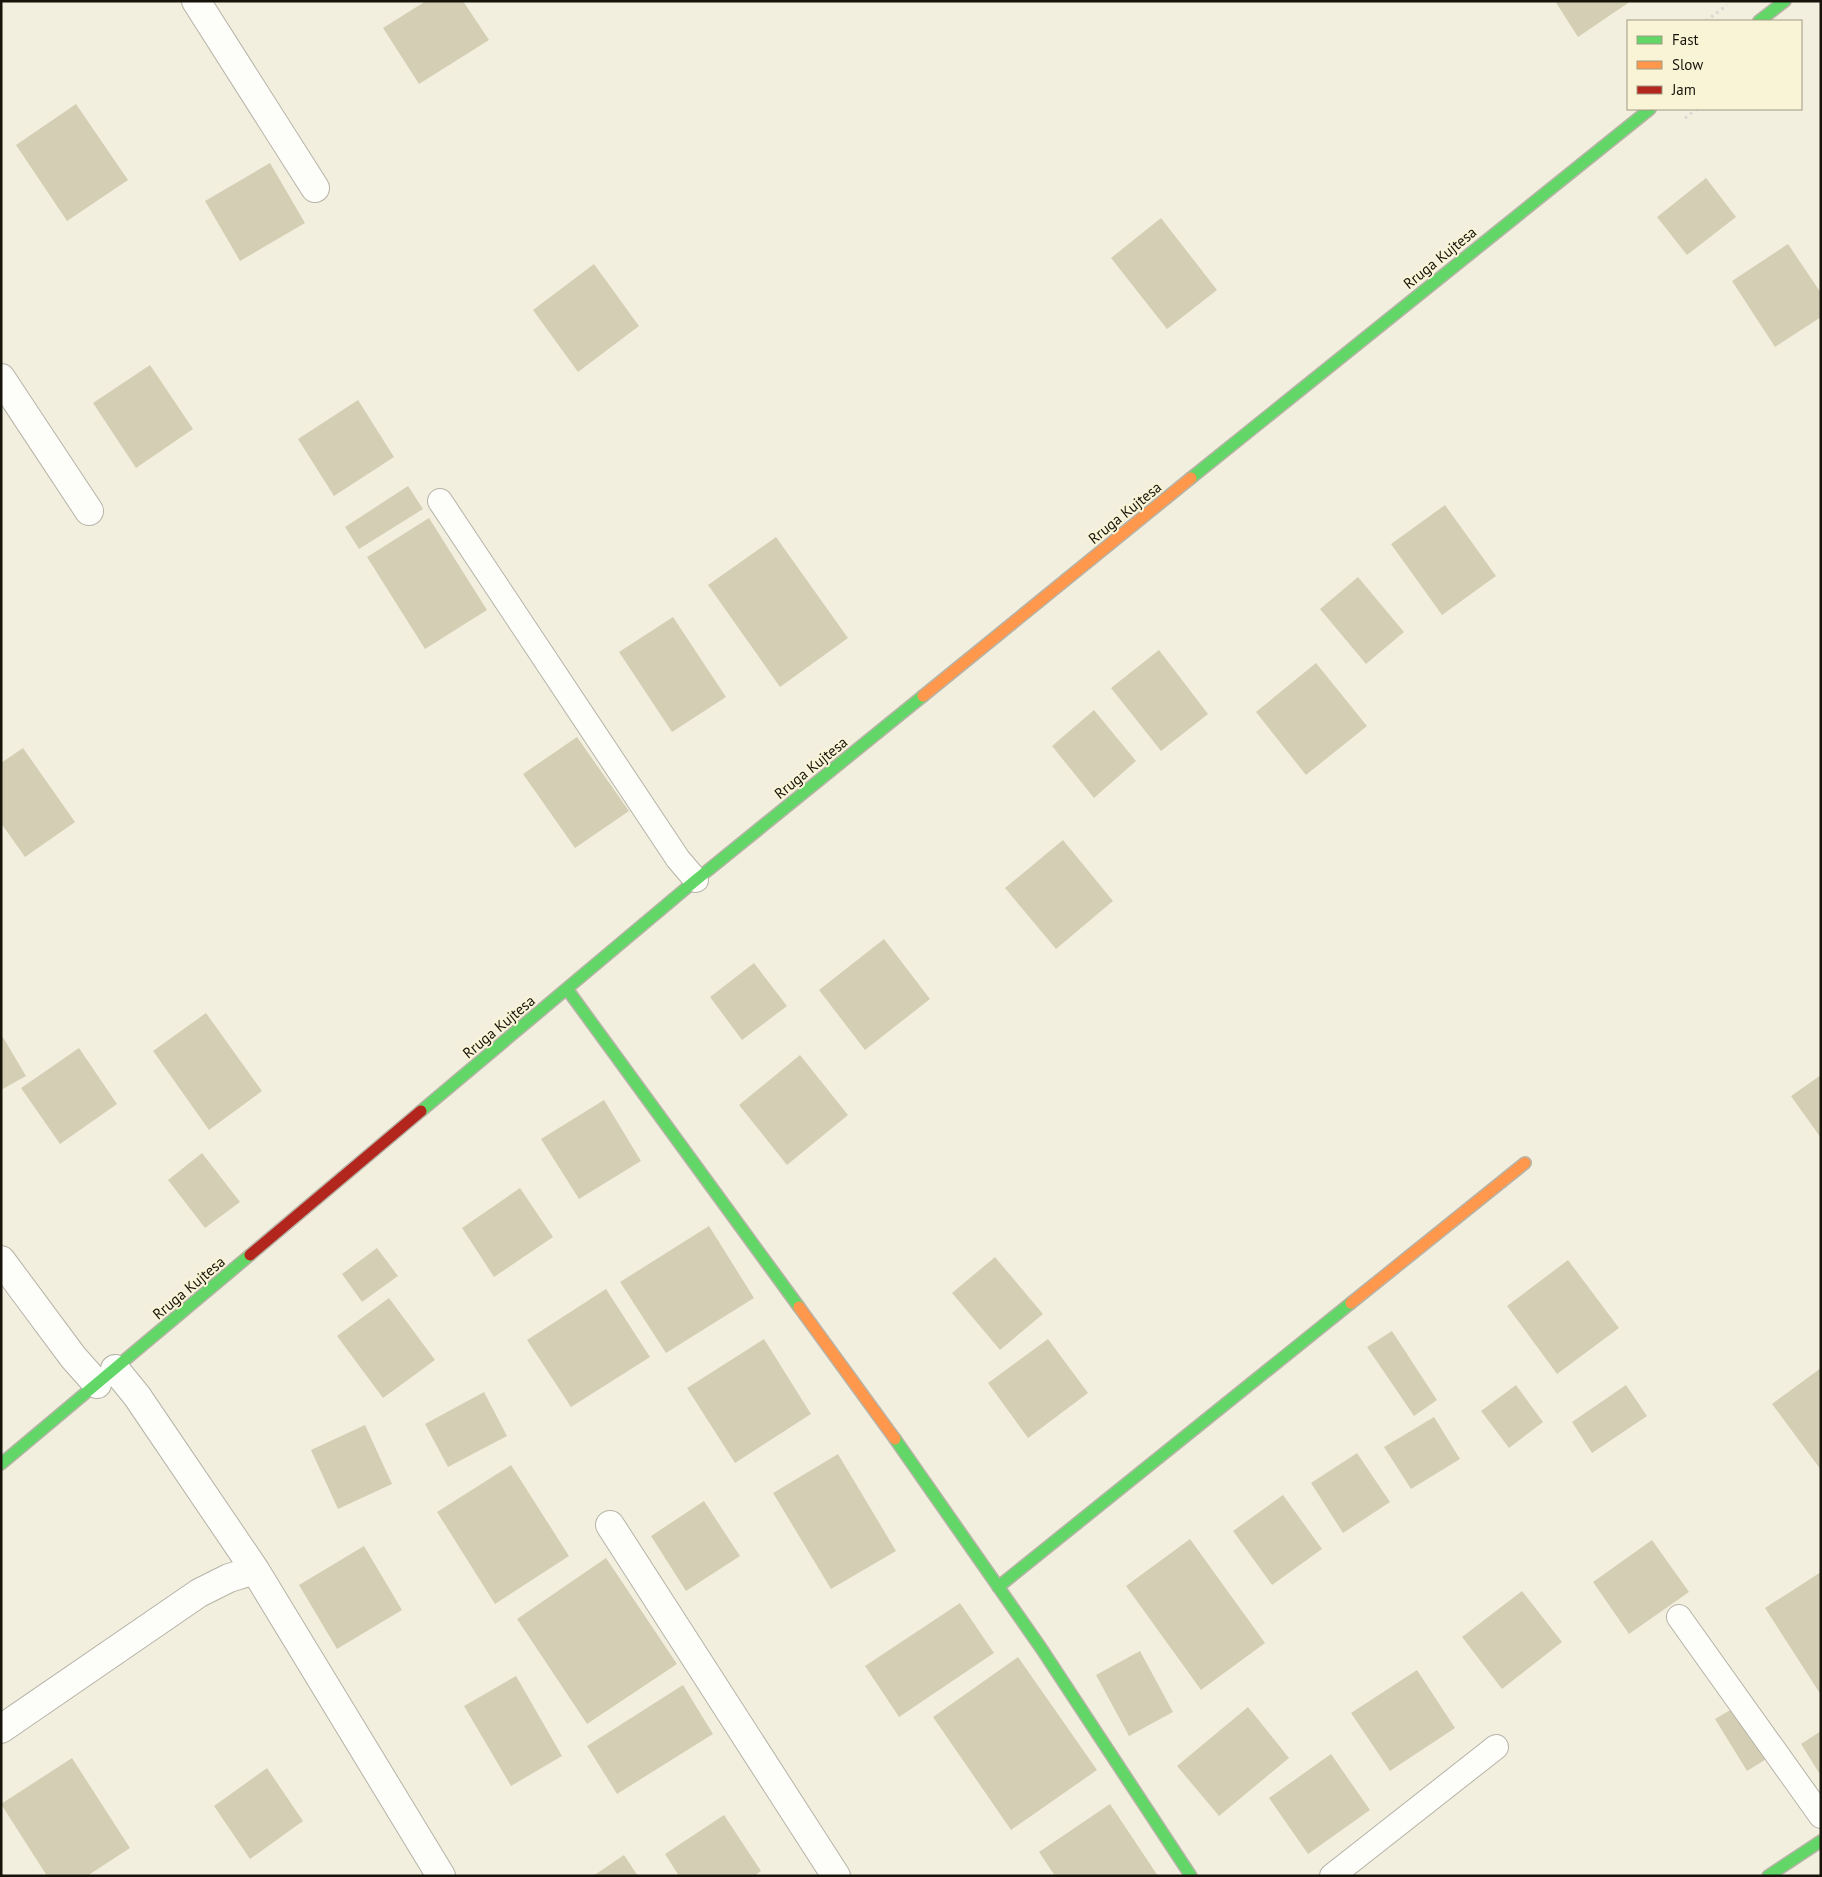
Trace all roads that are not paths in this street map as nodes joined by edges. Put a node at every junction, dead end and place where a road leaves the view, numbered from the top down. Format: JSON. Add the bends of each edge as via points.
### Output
{"nodes":[{"id":1,"x":196,"y":1,"type":"edge"},
{"id":2,"x":1785,"y":1,"type":"edge"},
{"id":3,"x":1760,"y":20,"type":"edge"},
{"id":4,"x":1649,"y":110,"type":"edge"},
{"id":5,"x":315,"y":188,"type":"dead end"},
{"id":6,"x":1,"y":378,"type":"edge"},
{"id":7,"x":440,"y":501,"type":"dead end"},
{"id":8,"x":89,"y":511,"type":"dead end"},
{"id":9,"x":696,"y":880,"type":"junction"},
{"id":10,"x":567,"y":989,"type":"junction"},
{"id":11,"x":1525,"y":1163,"type":"dead end"},
{"id":12,"x":1,"y":1260,"type":"edge"},
{"id":13,"x":106,"y":1377,"type":"junction"},
{"id":14,"x":1,"y":1464,"type":"edge"},
{"id":15,"x":610,"y":1525,"type":"dead end"},
{"id":16,"x":255,"y":1570,"type":"junction"},
{"id":17,"x":998,"y":1587,"type":"junction"},
{"id":18,"x":1679,"y":1617,"type":"dead end"},
{"id":19,"x":1,"y":1729,"type":"edge"},
{"id":20,"x":1496,"y":1747,"type":"dead end"},
{"id":21,"x":1821,"y":1816,"type":"edge"},
{"id":22,"x":1821,"y":1841,"type":"edge"},
{"id":23,"x":441,"y":1876,"type":"edge"},
{"id":24,"x":836,"y":1876,"type":"edge"},
{"id":25,"x":1191,"y":1876,"type":"edge"},
{"id":26,"x":1332,"y":1876,"type":"edge"},
{"id":27,"x":1768,"y":1876,"type":"edge"}],
"edges":[{"from":1,"to":5,"type":"street"},
{"from":2,"to":3,"type":"street"},
{"from":4,"to":9,"type":"street","name":"Rruga Kujtesa"},
{"from":6,"to":8,"type":"street"},
{"from":7,"to":9,"type":"lane","via":[[673,851]]},
{"from":9,"to":10,"type":"street","name":"Rruga Kujtesa"},
{"from":10,"to":13,"type":"street","name":"Rruga Kujtesa"},
{"from":10,"to":17,"type":"street","via":[[874,1410]]},
{"from":11,"to":17,"type":"street"},
{"from":12,"to":13,"type":"street","via":[[73,1357]]},
{"from":13,"to":14,"type":"street","name":"Rruga Kujtesa"},
{"from":13,"to":16,"type":"street","via":[[137,1396]]},
{"from":15,"to":24,"type":"street"},
{"from":16,"to":19,"type":"street","via":[[229,1578],[198,1594]]},
{"from":16,"to":23,"type":"street"},
{"from":17,"to":25,"type":"street"},
{"from":18,"to":21,"type":"lane"},
{"from":20,"to":26,"type":"lane"},
{"from":22,"to":27,"type":"street"}]}
